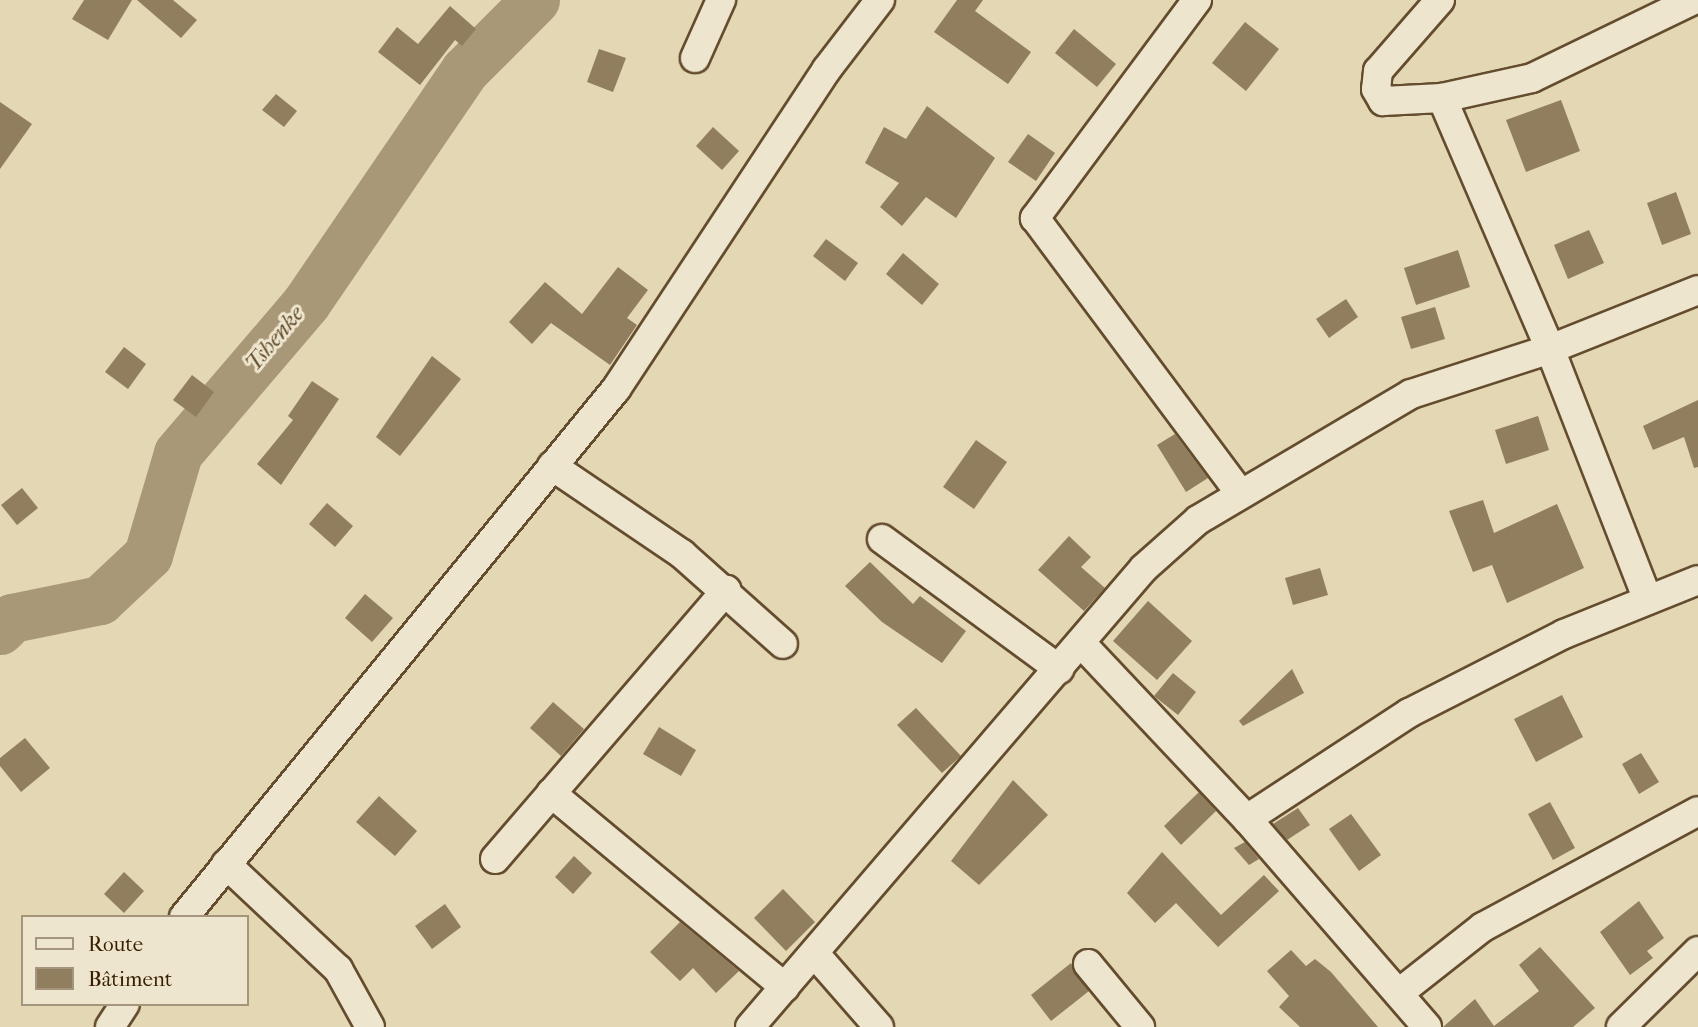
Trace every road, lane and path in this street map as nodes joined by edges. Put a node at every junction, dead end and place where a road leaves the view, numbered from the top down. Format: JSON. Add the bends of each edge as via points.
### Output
{"nodes":[{"id":1,"x":721,"y":0,"type":"edge"},
{"id":2,"x":880,"y":0,"type":"edge"},
{"id":3,"x":1197,"y":0,"type":"edge"},
{"id":4,"x":1440,"y":0,"type":"edge"},
{"id":5,"x":1693,"y":0,"type":"edge"},
{"id":6,"x":695,"y":58,"type":"dead end"},
{"id":7,"x":1442,"y":98,"type":"junction"},
{"id":8,"x":1698,"y":290,"type":"edge"},
{"id":9,"x":1550,"y":349,"type":"junction"},
{"id":10,"x":552,"y":466,"type":"junction"},
{"id":11,"x":1240,"y":493,"type":"junction"},
{"id":12,"x":882,"y":539,"type":"dead end"},
{"id":13,"x":1698,"y":580,"type":"edge"},
{"id":14,"x":726,"y":590,"type":"junction"},
{"id":15,"x":1648,"y":600,"type":"junction"},
{"id":16,"x":1081,"y":643,"type":"junction"},
{"id":17,"x":783,"y":644,"type":"dead end"},
{"id":18,"x":1059,"y":669,"type":"junction"},
{"id":19,"x":551,"y":793,"type":"junction"},
{"id":20,"x":1698,"y":811,"type":"edge"},
{"id":21,"x":1247,"y":819,"type":"junction"},
{"id":22,"x":495,"y":859,"type":"dead end"},
{"id":23,"x":226,"y":864,"type":"junction"},
{"id":24,"x":186,"y":915,"type":"edge"},
{"id":25,"x":1698,"y":951,"type":"edge"},
{"id":26,"x":815,"y":954,"type":"junction"},
{"id":27,"x":1088,"y":964,"type":"dead end"},
{"id":28,"x":785,"y":987,"type":"junction"},
{"id":29,"x":1399,"y":993,"type":"junction"},
{"id":30,"x":370,"y":1027,"type":"edge"},
{"id":31,"x":750,"y":1027,"type":"edge"},
{"id":32,"x":879,"y":1027,"type":"edge"},
{"id":33,"x":1140,"y":1027,"type":"edge"},
{"id":34,"x":1427,"y":1027,"type":"edge"},
{"id":35,"x":1621,"y":1027,"type":"edge"}],
"edges":[{"from":1,"to":6,"type":"street"},
{"from":2,"to":10,"type":"street","via":[[827,69],[616,389]]},
{"from":3,"to":11,"type":"street","via":[[1035,218]]},
{"from":4,"to":7,"type":"street","via":[[1378,71],[1376,89],[1383,101],[1396,104]]},
{"from":5,"to":7,"type":"street","via":[[1532,78]]},
{"from":7,"to":9,"type":"street"},
{"from":8,"to":9,"type":"street"},
{"from":9,"to":11,"type":"street","via":[[1411,394]]},
{"from":9,"to":15,"type":"street"},
{"from":10,"to":14,"type":"street","via":[[682,554]]},
{"from":10,"to":23,"type":"street"},
{"from":11,"to":16,"type":"street","via":[[1198,520],[1144,568]]},
{"from":12,"to":18,"type":"street"},
{"from":13,"to":15,"type":"street"},
{"from":14,"to":17,"type":"street"},
{"from":14,"to":19,"type":"street"},
{"from":15,"to":21,"type":"street","via":[[1564,634],[1409,713]]},
{"from":16,"to":18,"type":"street"},
{"from":16,"to":21,"type":"street"},
{"from":18,"to":26,"type":"street"},
{"from":19,"to":22,"type":"street"},
{"from":19,"to":28,"type":"street"},
{"from":20,"to":29,"type":"street","via":[[1483,927]]},
{"from":21,"to":29,"type":"street"},
{"from":23,"to":24,"type":"street"},
{"from":23,"to":30,"type":"street","via":[[338,969]]},
{"from":25,"to":35,"type":"street"},
{"from":26,"to":28,"type":"street"},
{"from":26,"to":32,"type":"street"},
{"from":27,"to":33,"type":"street"},
{"from":28,"to":31,"type":"street"},
{"from":29,"to":34,"type":"street"}]}
